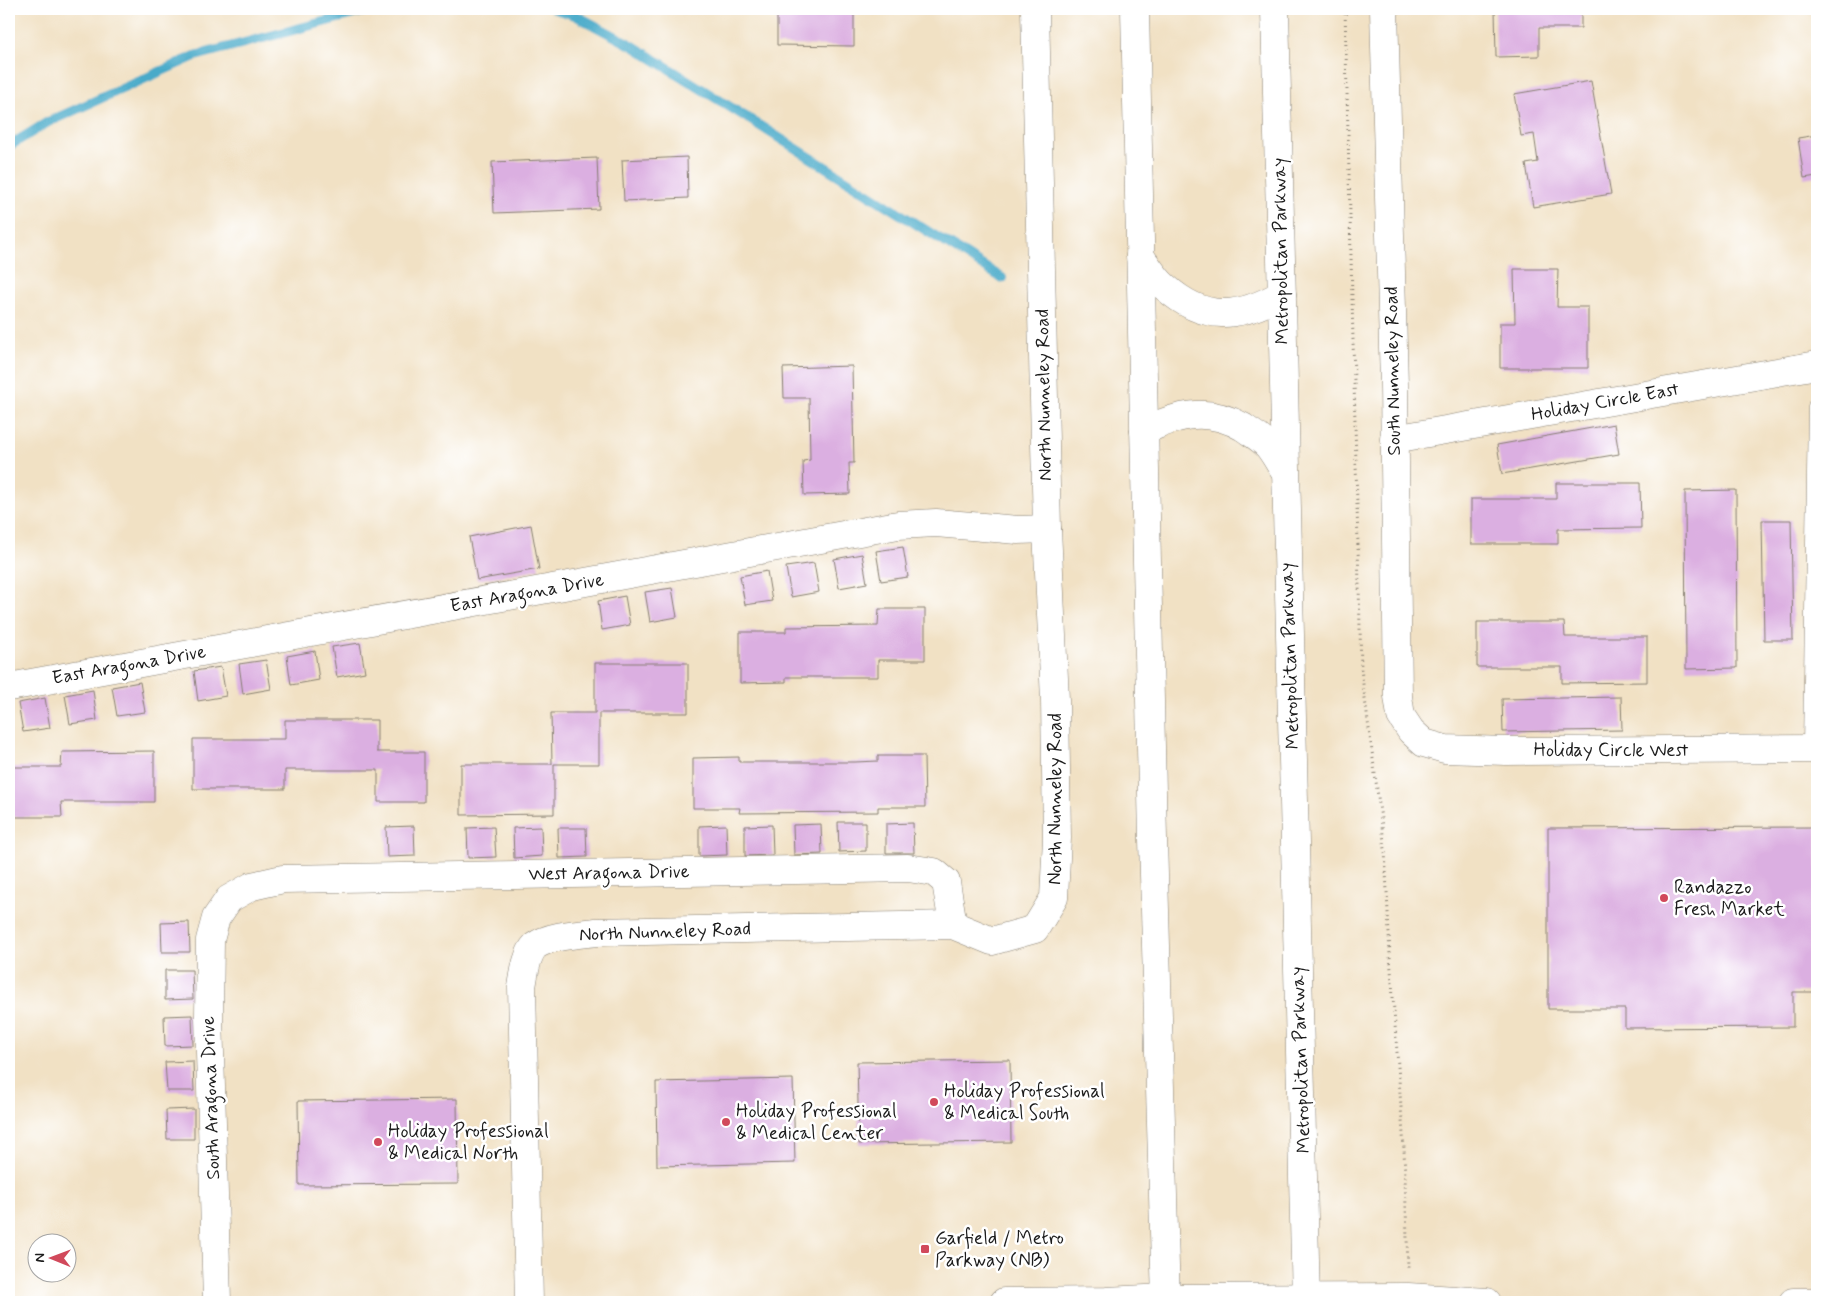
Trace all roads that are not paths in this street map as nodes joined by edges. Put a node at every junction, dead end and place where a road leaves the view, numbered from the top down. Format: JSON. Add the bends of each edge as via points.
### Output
{"nodes":[{"id":1,"x":1035,"y":9,"type":"edge"},
{"id":2,"x":1135,"y":9,"type":"edge"},
{"id":3,"x":1275,"y":9,"type":"edge"},
{"id":4,"x":1384,"y":9,"type":"edge"},
{"id":5,"x":1140,"y":256,"type":"junction"},
{"id":6,"x":1282,"y":294,"type":"junction"},
{"id":7,"x":1817,"y":365,"type":"edge"},
{"id":8,"x":1817,"y":406,"type":"edge"},
{"id":9,"x":1144,"y":431,"type":"junction"},
{"id":10,"x":1394,"y":440,"type":"junction"},
{"id":11,"x":1285,"y":472,"type":"junction"},
{"id":12,"x":1047,"y":529,"type":"junction"},
{"id":13,"x":9,"y":687,"type":"edge"},
{"id":14,"x":1411,"y":731,"type":"joint"},
{"id":15,"x":1815,"y":749,"type":"edge"},
{"id":16,"x":229,"y":900,"type":"joint"},
{"id":17,"x":953,"y":925,"type":"junction"},
{"id":18,"x":1166,"y":1300,"type":"edge"},
{"id":19,"x":1306,"y":1300,"type":"edge"},
{"id":20,"x":217,"y":1302,"type":"edge"},
{"id":21,"x":529,"y":1302,"type":"edge"},
{"id":22,"x":1004,"y":1302,"type":"edge"},
{"id":23,"x":1487,"y":1302,"type":"edge"},
{"id":24,"x":1793,"y":1302,"type":"edge"},
{"id":25,"x":1817,"y":1302,"type":"edge"}],
"edges":[{"from":1,"to":12,"type":"street","name":"North Nunneley Road"},
{"from":2,"to":5,"type":"street"},
{"from":3,"to":6,"type":"street","name":"Metropolitan Parkway"},
{"from":4,"to":10,"type":"street","name":"South Nunneley Road"},
{"from":5,"to":6,"type":"street","via":[[1164,286],[1204,311],[1224,314],[1243,311]]},
{"from":5,"to":9,"type":"street"},
{"from":6,"to":11,"type":"street","name":"Metropolitan Parkway"},
{"from":7,"to":10,"type":"street","name":"Holiday Circle East"},
{"from":8,"to":15,"type":"lane"},
{"from":9,"to":11,"type":"street","via":[[1165,420],[1189,414],[1213,415],[1252,433],[1268,446]]},
{"from":9,"to":18,"type":"street"},
{"from":10,"to":14,"type":"street","name":"South Nunneley Road","via":[[1398,696],[1401,716]]},
{"from":11,"to":19,"type":"street","name":"Metropolitan Parkway"},
{"from":12,"to":13,"type":"street","name":"East Aragona Drive","via":[[1018,530],[936,523],[898,526]]},
{"from":12,"to":17,"type":"street","name":"North Nunneley Road","via":[[1055,700],[1057,838],[1054,898],[1036,929],[992,941]]},
{"from":14,"to":15,"type":"street","name":"Holiday Circle West","via":[[1424,743],[1445,749]]},
{"from":16,"to":17,"type":"street","name":"West Aragona Drive","via":[[252,886],[283,879],[908,868],[934,872],[946,882]]},
{"from":16,"to":20,"type":"street","name":"South Aragona Drive","via":[[216,918],[210,940]]},
{"from":17,"to":21,"type":"street","name":"North Nunneley Road","via":[[596,932],[556,937],[535,947],[526,964],[522,987]]},
{"from":18,"to":19,"type":"street"},
{"from":18,"to":22,"type":"street"},
{"from":19,"to":23,"type":"street","via":[[1408,1297]]},
{"from":24,"to":25,"type":"street"}]}
